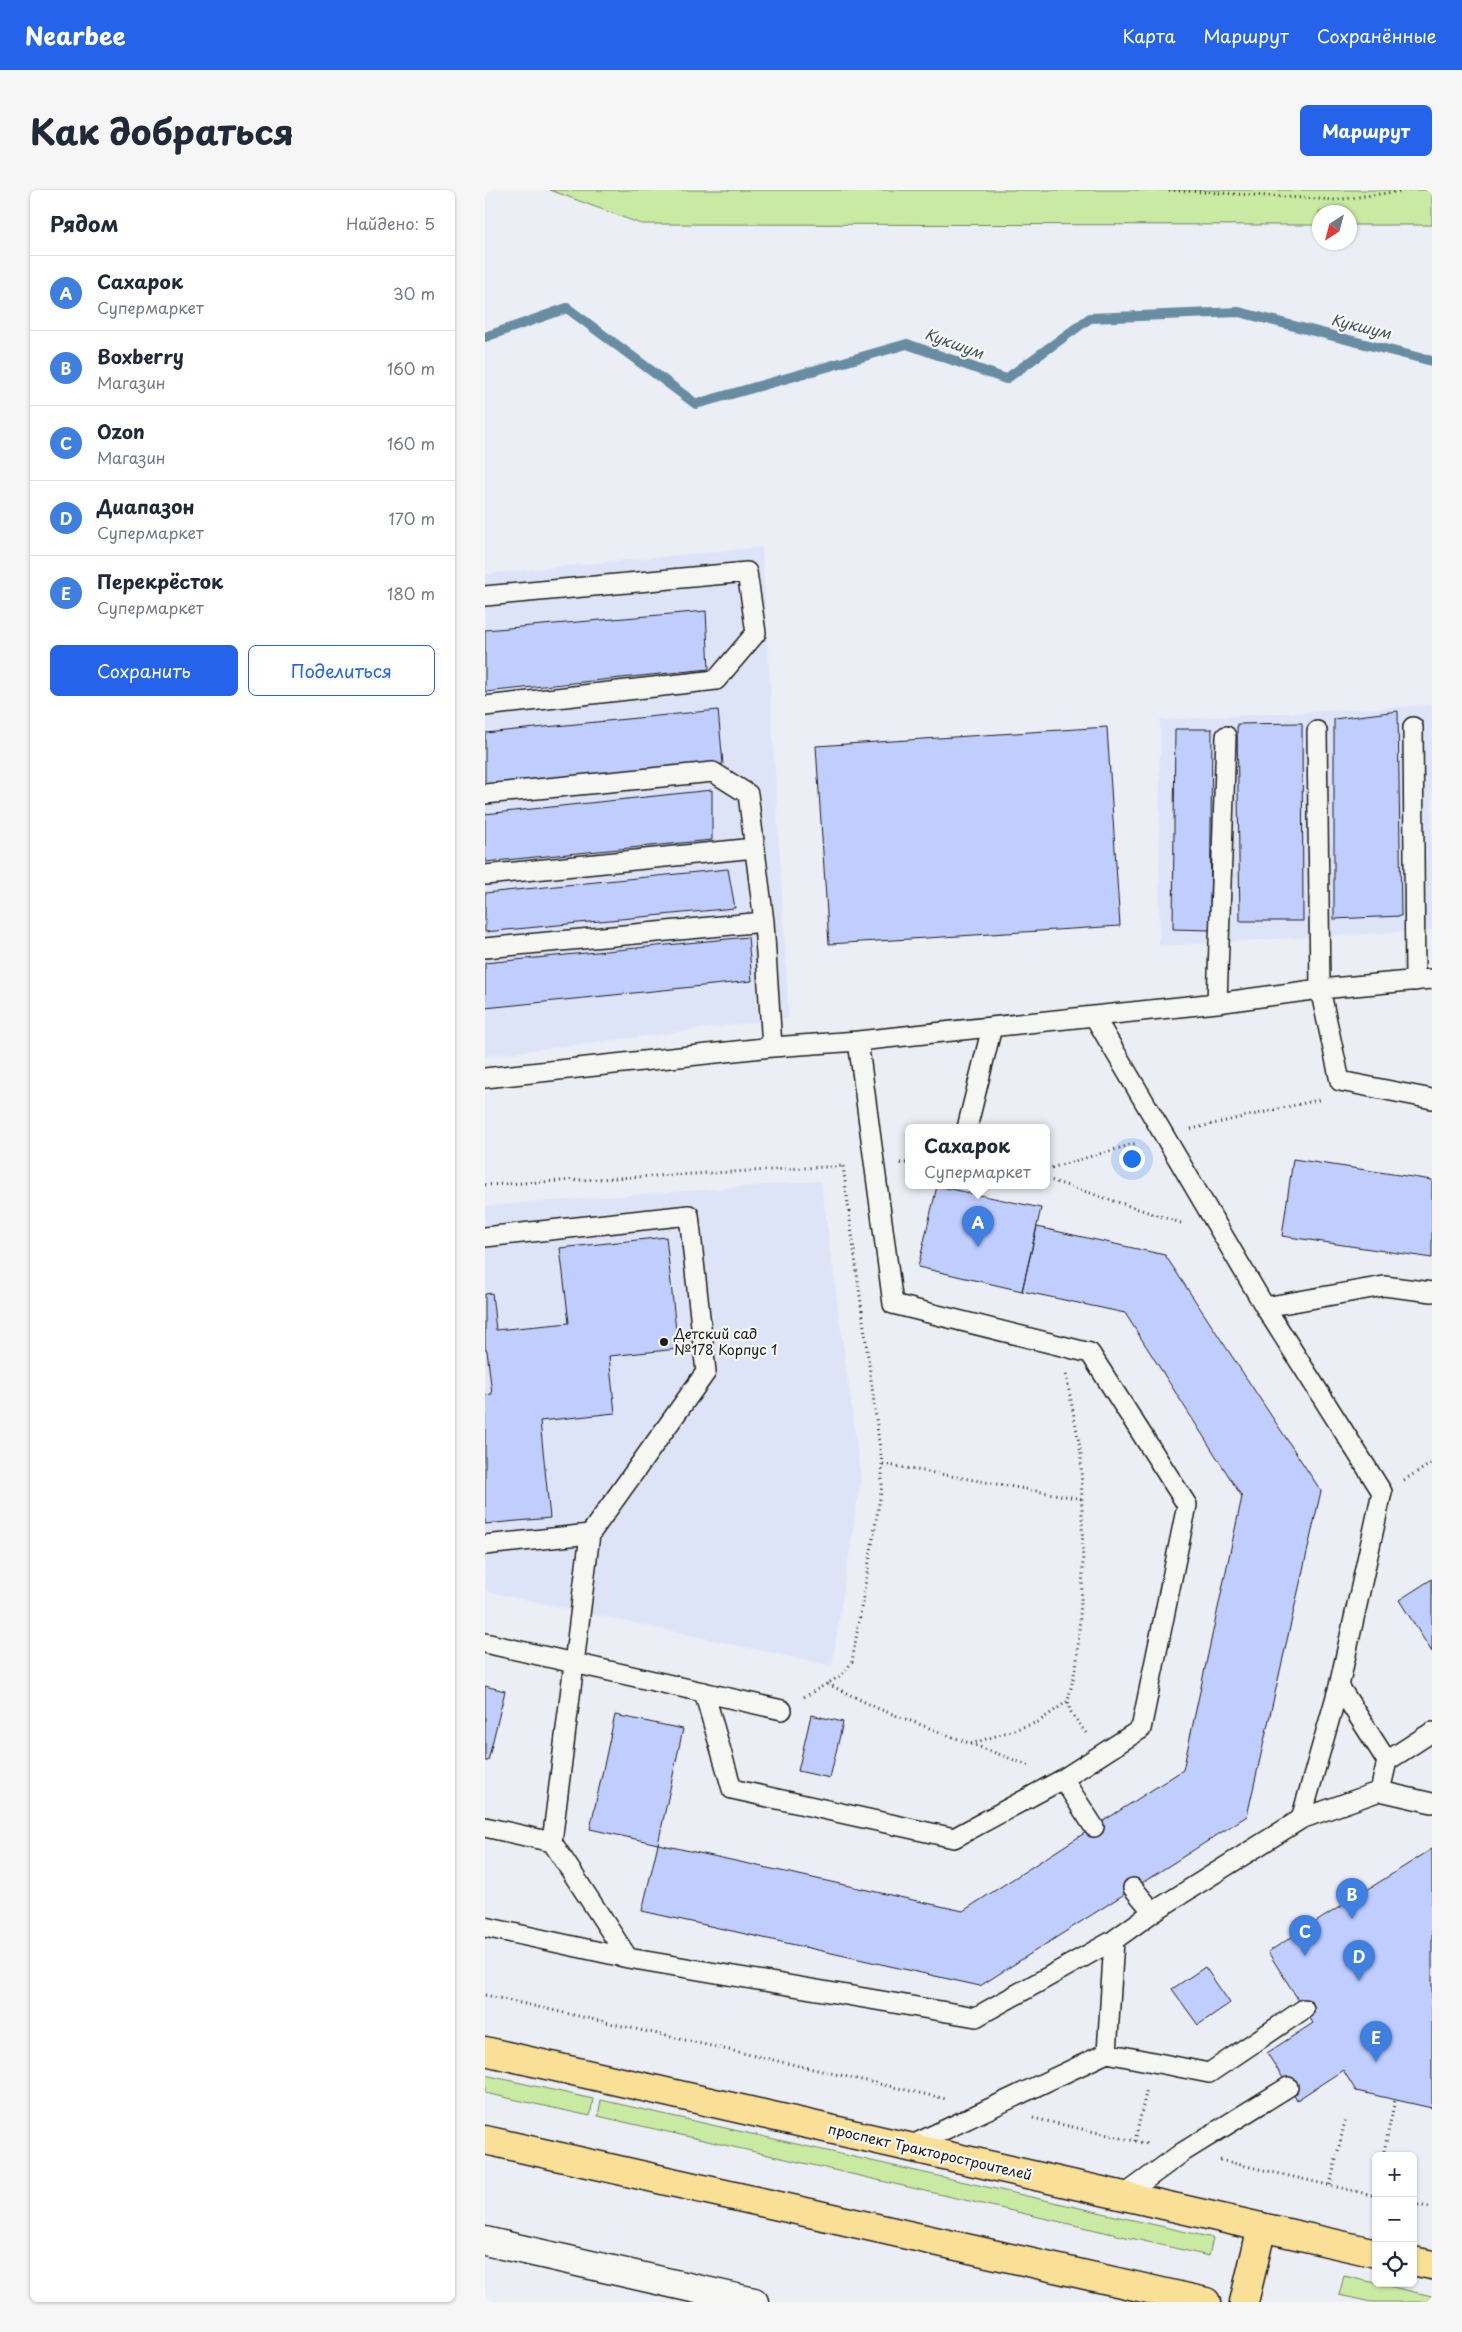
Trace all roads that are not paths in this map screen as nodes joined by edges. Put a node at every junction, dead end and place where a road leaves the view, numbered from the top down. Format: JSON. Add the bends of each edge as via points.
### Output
{"nodes":[{"id":1,"x":485,"y":596,"type":"edge"},
{"id":2,"x":485,"y":706,"type":"edge"},
{"id":3,"x":1413,"y":727,"type":"dead end"},
{"id":4,"x":1317,"y":731,"type":"dead end"},
{"id":5,"x":1226,"y":736,"type":"dead end"},
{"id":6,"x":485,"y":794,"type":"edge"},
{"id":7,"x":755,"y":848,"type":"junction"},
{"id":8,"x":485,"y":875,"type":"edge"},
{"id":9,"x":763,"y":922,"type":"junction"},
{"id":10,"x":485,"y":948,"type":"edge"},
{"id":11,"x":1424,"y":980,"type":"edge"},
{"id":12,"x":1320,"y":989,"type":"junction"},
{"id":13,"x":1217,"y":1003,"type":"junction"},
{"id":14,"x":1094,"y":1016,"type":"junction"},
{"id":15,"x":992,"y":1027,"type":"junction"},
{"id":16,"x":858,"y":1041,"type":"junction"},
{"id":17,"x":772,"y":1047,"type":"junction"},
{"id":18,"x":485,"y":1078,"type":"edge"},
{"id":19,"x":1432,"y":1099,"type":"edge"},
{"id":20,"x":968,"y":1124,"type":"edge"},
{"id":21,"x":485,"y":1237,"type":"edge"},
{"id":22,"x":1432,"y":1292,"type":"edge"},
{"id":23,"x":1265,"y":1307,"type":"junction"},
{"id":24,"x":590,"y":1534,"type":"junction"},
{"id":25,"x":485,"y":1545,"type":"edge"},
{"id":26,"x":485,"y":1643,"type":"edge"},
{"id":27,"x":574,"y":1663,"type":"junction"},
{"id":28,"x":1339,"y":1686,"type":"junction"},
{"id":29,"x":704,"y":1692,"type":"junction"},
{"id":30,"x":782,"y":1710,"type":"road end"},
{"id":31,"x":1432,"y":1732,"type":"edge"},
{"id":32,"x":1387,"y":1761,"type":"junction"},
{"id":33,"x":1063,"y":1779,"type":"junction"},
{"id":34,"x":1380,"y":1791,"type":"junction"},
{"id":35,"x":1432,"y":1803,"type":"edge"},
{"id":36,"x":1301,"y":1819,"type":"junction"},
{"id":37,"x":1094,"y":1827,"type":"dead end"},
{"id":38,"x":485,"y":1828,"type":"edge"},
{"id":39,"x":552,"y":1842,"type":"junction"},
{"id":40,"x":1133,"y":1888,"type":"dead end"},
{"id":41,"x":1153,"y":1912,"type":"junction"},
{"id":42,"x":485,"y":1926,"type":"edge"},
{"id":43,"x":1114,"y":1940,"type":"junction"},
{"id":44,"x":628,"y":1958,"type":"junction"},
{"id":45,"x":1304,"y":2009,"type":"dead end"},
{"id":46,"x":485,"y":2051,"type":"edge"},
{"id":47,"x":1107,"y":2053,"type":"junction"},
{"id":48,"x":1288,"y":2087,"type":"dead end"},
{"id":49,"x":485,"y":2140,"type":"edge"},
{"id":50,"x":908,"y":2147,"type":"junction"},
{"id":51,"x":1123,"y":2196,"type":"junction"},
{"id":52,"x":1262,"y":2228,"type":"junction"},
{"id":53,"x":485,"y":2241,"type":"edge"},
{"id":54,"x":1372,"y":2252,"type":"edge"},
{"id":55,"x":1417,"y":2262,"type":"edge"},
{"id":56,"x":1432,"y":2265,"type":"edge"},
{"id":57,"x":754,"y":2302,"type":"edge"},
{"id":58,"x":1206,"y":2302,"type":"edge"},
{"id":59,"x":1244,"y":2302,"type":"edge"}],
"edges":[{"from":1,"to":2,"type":"lane","via":[[747,572],[756,633],[716,680]]},
{"from":3,"to":11,"type":"lane"},
{"from":4,"to":12,"type":"lane"},
{"from":5,"to":13,"type":"lane"},
{"from":6,"to":7,"type":"lane","via":[[713,772],[749,794]]},
{"from":7,"to":8,"type":"lane"},
{"from":7,"to":9,"type":"lane"},
{"from":9,"to":10,"type":"lane"},
{"from":9,"to":17,"type":"lane"},
{"from":11,"to":12,"type":"lane"},
{"from":12,"to":13,"type":"lane"},
{"from":12,"to":19,"type":"lane","via":[[1340,1081]]},
{"from":13,"to":14,"type":"lane"},
{"from":14,"to":15,"type":"lane"},
{"from":14,"to":23,"type":"lane"},
{"from":15,"to":16,"type":"lane"},
{"from":15,"to":20,"type":"lane"},
{"from":16,"to":17,"type":"lane"},
{"from":16,"to":33,"type":"lane","via":[[893,1304],[1090,1353],[1187,1505],[1141,1729]]},
{"from":17,"to":18,"type":"lane"},
{"from":21,"to":24,"type":"lane","via":[[689,1215],[706,1372]]},
{"from":22,"to":23,"type":"lane","via":[[1384,1286]]},
{"from":23,"to":28,"type":"lane","via":[[1382,1492]]},
{"from":24,"to":25,"type":"lane"},
{"from":24,"to":27,"type":"lane"},
{"from":26,"to":27,"type":"lane"},
{"from":27,"to":29,"type":"lane"},
{"from":27,"to":39,"type":"lane"},
{"from":28,"to":32,"type":"lane"},
{"from":28,"to":36,"type":"lane"},
{"from":29,"to":30,"type":"lane"},
{"from":29,"to":33,"type":"lane","via":[[732,1789],[954,1838]]},
{"from":31,"to":32,"type":"lane"},
{"from":32,"to":34,"type":"lane"},
{"from":33,"to":37,"type":"lane"},
{"from":34,"to":35,"type":"lane"},
{"from":34,"to":36,"type":"lane"},
{"from":36,"to":41,"type":"lane"},
{"from":38,"to":39,"type":"lane"},
{"from":39,"to":44,"type":"lane"},
{"from":40,"to":41,"type":"lane"},
{"from":41,"to":43,"type":"lane"},
{"from":42,"to":44,"type":"lane"},
{"from":43,"to":44,"type":"lane","via":[[976,2017]]},
{"from":43,"to":47,"type":"lane"},
{"from":45,"to":47,"type":"lane","via":[[1209,2073]]},
{"from":46,"to":50,"type":"main road","name":"проспект Тракторостроителей"},
{"from":47,"to":50,"type":"lane"},
{"from":48,"to":51,"type":"lane","via":[[1183,2152]]},
{"from":49,"to":58,"type":"main road"},
{"from":50,"to":51,"type":"main road","name":"проспект Тракторостроителей"},
{"from":51,"to":52,"type":"main road","name":"проспект Тракторостроителей"},
{"from":52,"to":54,"type":"main road","name":"проспект Тракторостроителей"},
{"from":52,"to":59,"type":"main road"},
{"from":53,"to":57,"type":"street"},
{"from":55,"to":56,"type":"main road"}]}
